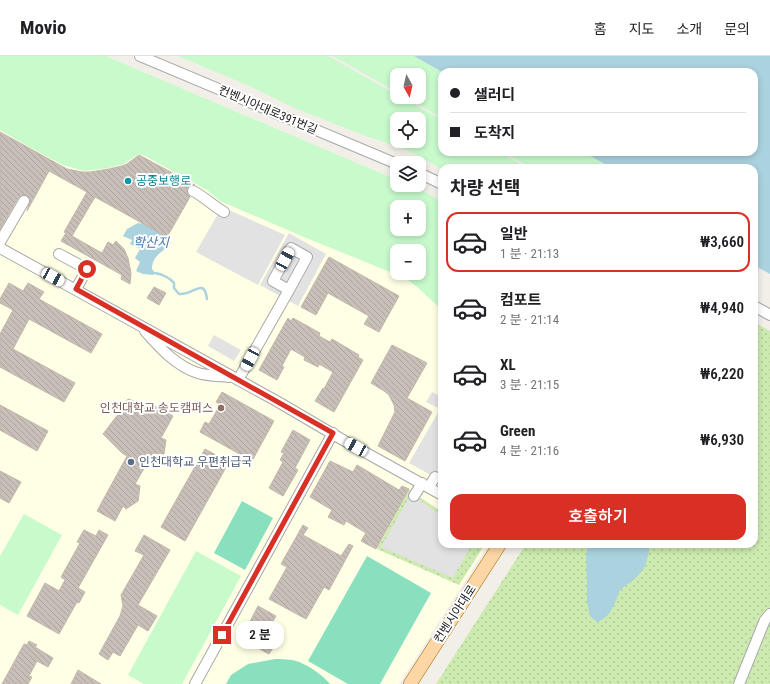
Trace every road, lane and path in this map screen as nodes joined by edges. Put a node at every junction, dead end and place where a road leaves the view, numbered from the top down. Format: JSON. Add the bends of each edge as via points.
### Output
{"nodes":[{"id":1,"x":140,"y":56,"type":"edge"},
{"id":2,"x":390,"y":161,"type":"edge"},
{"id":3,"x":426,"y":176,"type":"edge"},
{"id":4,"x":438,"y":182,"type":"edge"},
{"id":5,"x":193,"y":191,"type":"dead end"},
{"id":6,"x":24,"y":201,"type":"dead end"},
{"id":7,"x":224,"y":212,"type":"dead end"},
{"id":8,"x":0,"y":242,"type":"edge"},
{"id":9,"x":0,"y":248,"type":"edge"},
{"id":10,"x":59,"y":254,"type":"dead end"},
{"id":11,"x":76,"y":289,"type":"junction"},
{"id":12,"x":289,"y":290,"type":"dead end"},
{"id":13,"x":758,"y":308,"type":"edge"},
{"id":14,"x":770,"y":315,"type":"edge"},
{"id":15,"x":139,"y":324,"type":"junction"},
{"id":16,"x":237,"y":379,"type":"junction"},
{"id":17,"x":333,"y":433,"type":"junction"},
{"id":18,"x":435,"y":477,"type":"dead end"},
{"id":19,"x":425,"y":485,"type":"junction"},
{"id":20,"x":438,"y":493,"type":"edge"},
{"id":21,"x":414,"y":496,"type":"dead end"},
{"id":22,"x":497,"y":548,"type":"edge"},
{"id":23,"x":507,"y":548,"type":"edge"},
{"id":24,"x":770,"y":614,"type":"edge"},
{"id":25,"x":204,"y":668,"type":"junction"},
{"id":26,"x":195,"y":684,"type":"edge"},
{"id":27,"x":205,"y":684,"type":"edge"},
{"id":28,"x":410,"y":684,"type":"edge"},
{"id":29,"x":420,"y":684,"type":"edge"},
{"id":30,"x":739,"y":684,"type":"edge"}],
"edges":[{"from":1,"to":2,"type":"street","name":"컨벤시아대로391번길"},
{"from":3,"to":4,"type":"street"},
{"from":5,"to":7,"type":"street"},
{"from":6,"to":8,"type":"street"},
{"from":9,"to":11,"type":"street"},
{"from":10,"to":11,"type":"street","via":[[87,269]]},
{"from":11,"to":15,"type":"street"},
{"from":12,"to":16,"type":"street"},
{"from":13,"to":14,"type":"street"},
{"from":15,"to":16,"type":"street"},
{"from":15,"to":16,"type":"street","via":[[172,359],[199,373]]},
{"from":16,"to":17,"type":"street"},
{"from":17,"to":19,"type":"street"},
{"from":17,"to":25,"type":"street"},
{"from":18,"to":19,"type":"street"},
{"from":19,"to":20,"type":"street"},
{"from":19,"to":21,"type":"street"},
{"from":22,"to":28,"type":"main road","name":"컨벤시아대로"},
{"from":23,"to":29,"type":"main road","name":"컨벤시아대로"},
{"from":24,"to":30,"type":"street","via":[[765,620]]},
{"from":25,"to":26,"type":"street"},
{"from":25,"to":27,"type":"street"}]}
